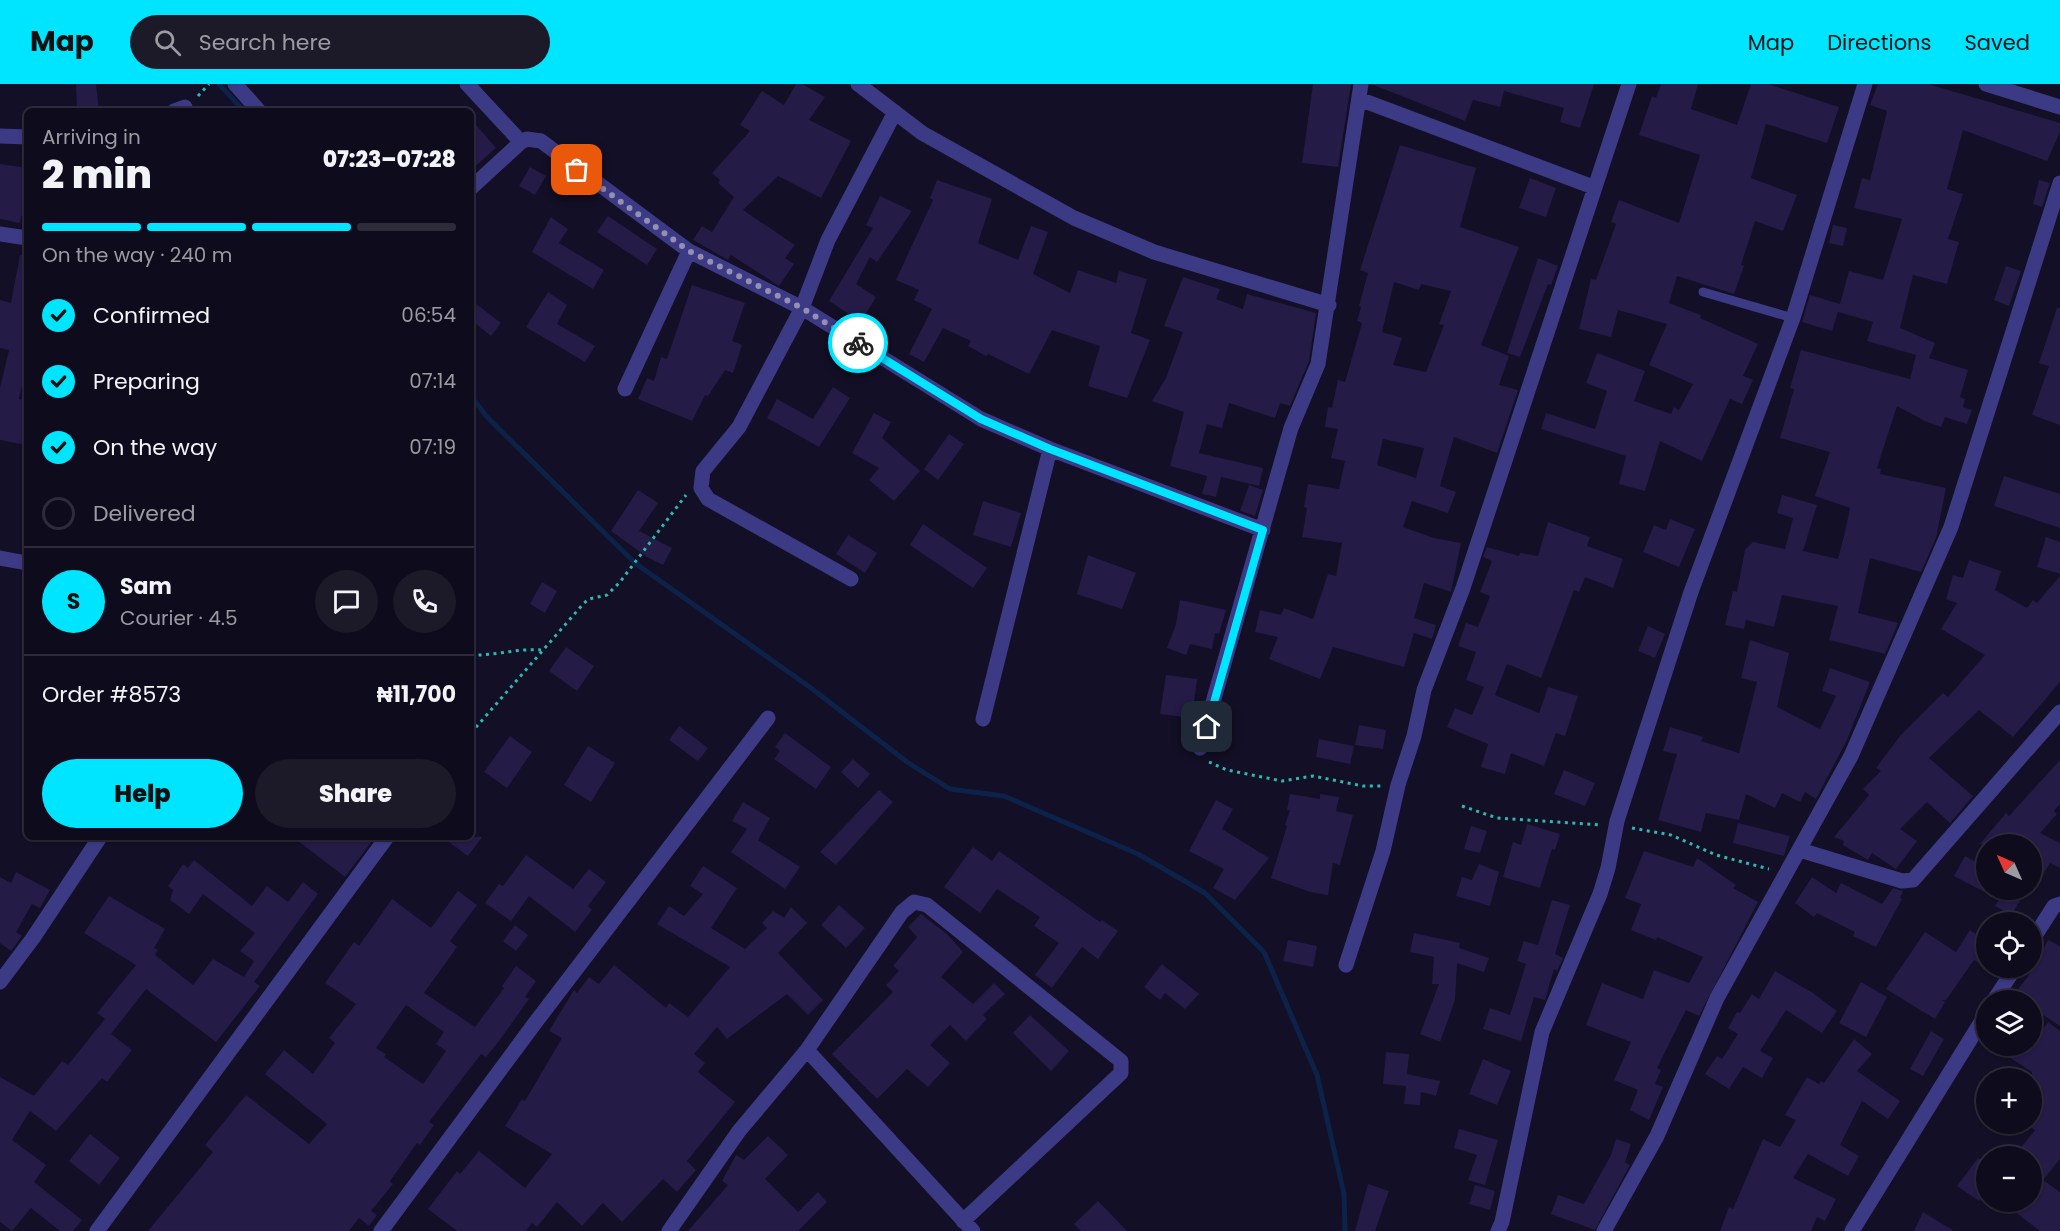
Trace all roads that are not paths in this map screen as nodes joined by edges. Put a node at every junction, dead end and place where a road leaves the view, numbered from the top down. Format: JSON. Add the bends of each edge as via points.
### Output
{"nodes":[{"id":1,"x":235,"y":84,"type":"edge"},
{"id":2,"x":467,"y":84,"type":"edge"},
{"id":3,"x":858,"y":84,"type":"edge"},
{"id":4,"x":1629,"y":84,"type":"edge"},
{"id":5,"x":1865,"y":84,"type":"edge"},
{"id":6,"x":1986,"y":84,"type":"edge"},
{"id":7,"x":1360,"y":92,"type":"edge"},
{"id":8,"x":2060,"y":107,"type":"edge"},
{"id":9,"x":256,"y":108,"type":"edge"},
{"id":10,"x":895,"y":112,"type":"junction"},
{"id":11,"x":0,"y":136,"type":"edge"},
{"id":12,"x":24,"y":137,"type":"edge"},
{"id":13,"x":521,"y":142,"type":"junction"},
{"id":14,"x":2060,"y":183,"type":"edge"},
{"id":15,"x":474,"y":185,"type":"edge"},
{"id":16,"x":1593,"y":187,"type":"junction"},
{"id":17,"x":0,"y":234,"type":"edge"},
{"id":18,"x":24,"y":238,"type":"edge"},
{"id":19,"x":689,"y":251,"type":"junction"},
{"id":20,"x":1703,"y":292,"type":"dead end"},
{"id":21,"x":1329,"y":305,"type":"junction"},
{"id":22,"x":802,"y":308,"type":"junction"},
{"id":23,"x":1793,"y":318,"type":"junction"},
{"id":24,"x":625,"y":389,"type":"dead end"},
{"id":25,"x":1050,"y":449,"type":"junction"},
{"id":26,"x":1263,"y":530,"type":"junction"},
{"id":27,"x":0,"y":558,"type":"edge"},
{"id":28,"x":24,"y":562,"type":"edge"},
{"id":29,"x":851,"y":579,"type":"dead end"},
{"id":30,"x":2060,"y":712,"type":"edge"},
{"id":31,"x":768,"y":718,"type":"dead end"},
{"id":32,"x":983,"y":719,"type":"dead end"},
{"id":33,"x":1200,"y":748,"type":"road end"},
{"id":34,"x":98,"y":840,"type":"edge"},
{"id":35,"x":385,"y":840,"type":"edge"},
{"id":36,"x":1800,"y":850,"type":"junction"},
{"id":37,"x":2060,"y":904,"type":"edge"},
{"id":38,"x":2042,"y":925,"type":"edge"},
{"id":39,"x":1346,"y":965,"type":"dead end"},
{"id":40,"x":0,"y":982,"type":"edge"},
{"id":41,"x":1976,"y":1030,"type":"edge"},
{"id":42,"x":807,"y":1050,"type":"junction"},
{"id":43,"x":968,"y":1226,"type":"edge"},
{"id":44,"x":97,"y":1231,"type":"edge"},
{"id":45,"x":381,"y":1231,"type":"edge"},
{"id":46,"x":669,"y":1231,"type":"edge"},
{"id":47,"x":1498,"y":1231,"type":"edge"},
{"id":48,"x":1604,"y":1231,"type":"edge"},
{"id":49,"x":1852,"y":1231,"type":"edge"}],
"edges":[{"from":1,"to":9,"type":"street"},
{"from":2,"to":13,"type":"street"},
{"from":3,"to":10,"type":"street"},
{"from":4,"to":16,"type":"street"},
{"from":5,"to":23,"type":"street"},
{"from":6,"to":8,"type":"street"},
{"from":7,"to":16,"type":"street"},
{"from":7,"to":21,"type":"street"},
{"from":10,"to":21,"type":"street","via":[[922,134],[1074,218],[1154,252]]},
{"from":10,"to":22,"type":"street","via":[[828,240]]},
{"from":11,"to":12,"type":"street"},
{"from":13,"to":15,"type":"street"},
{"from":13,"to":19,"type":"street","via":[[541,141]]},
{"from":14,"to":36,"type":"street","via":[[1951,527],[1851,756]]},
{"from":16,"to":39,"type":"street","via":[[1463,588],[1424,690],[1383,851]]},
{"from":17,"to":18,"type":"street"},
{"from":19,"to":22,"type":"street"},
{"from":19,"to":24,"type":"street"},
{"from":20,"to":23,"type":"lane"},
{"from":21,"to":26,"type":"street","via":[[1318,364],[1291,428]]},
{"from":22,"to":25,"type":"street","via":[[981,419]]},
{"from":22,"to":29,"type":"street","via":[[739,427],[703,471],[701,488],[708,499]]},
{"from":23,"to":47,"type":"street","via":[[1691,592],[1617,821],[1600,894],[1542,1032]]},
{"from":25,"to":26,"type":"street"},
{"from":25,"to":32,"type":"street"},
{"from":26,"to":33,"type":"street"},
{"from":27,"to":28,"type":"street"},
{"from":30,"to":36,"type":"street","via":[[1913,880],[1902,881]]},
{"from":31,"to":45,"type":"street","via":[[534,1023]]},
{"from":34,"to":40,"type":"street"},
{"from":35,"to":44,"type":"street"},
{"from":36,"to":48,"type":"street","via":[[1717,998],[1657,1136]]},
{"from":37,"to":38,"type":"street","via":[[2054,906]]},
{"from":41,"to":49,"type":"street"},
{"from":42,"to":43,"type":"street"},
{"from":42,"to":43,"type":"street","via":[[902,912],[914,902],[927,905],[1121,1061],[1121,1073]]},
{"from":42,"to":46,"type":"street","via":[[740,1131]]}]}
